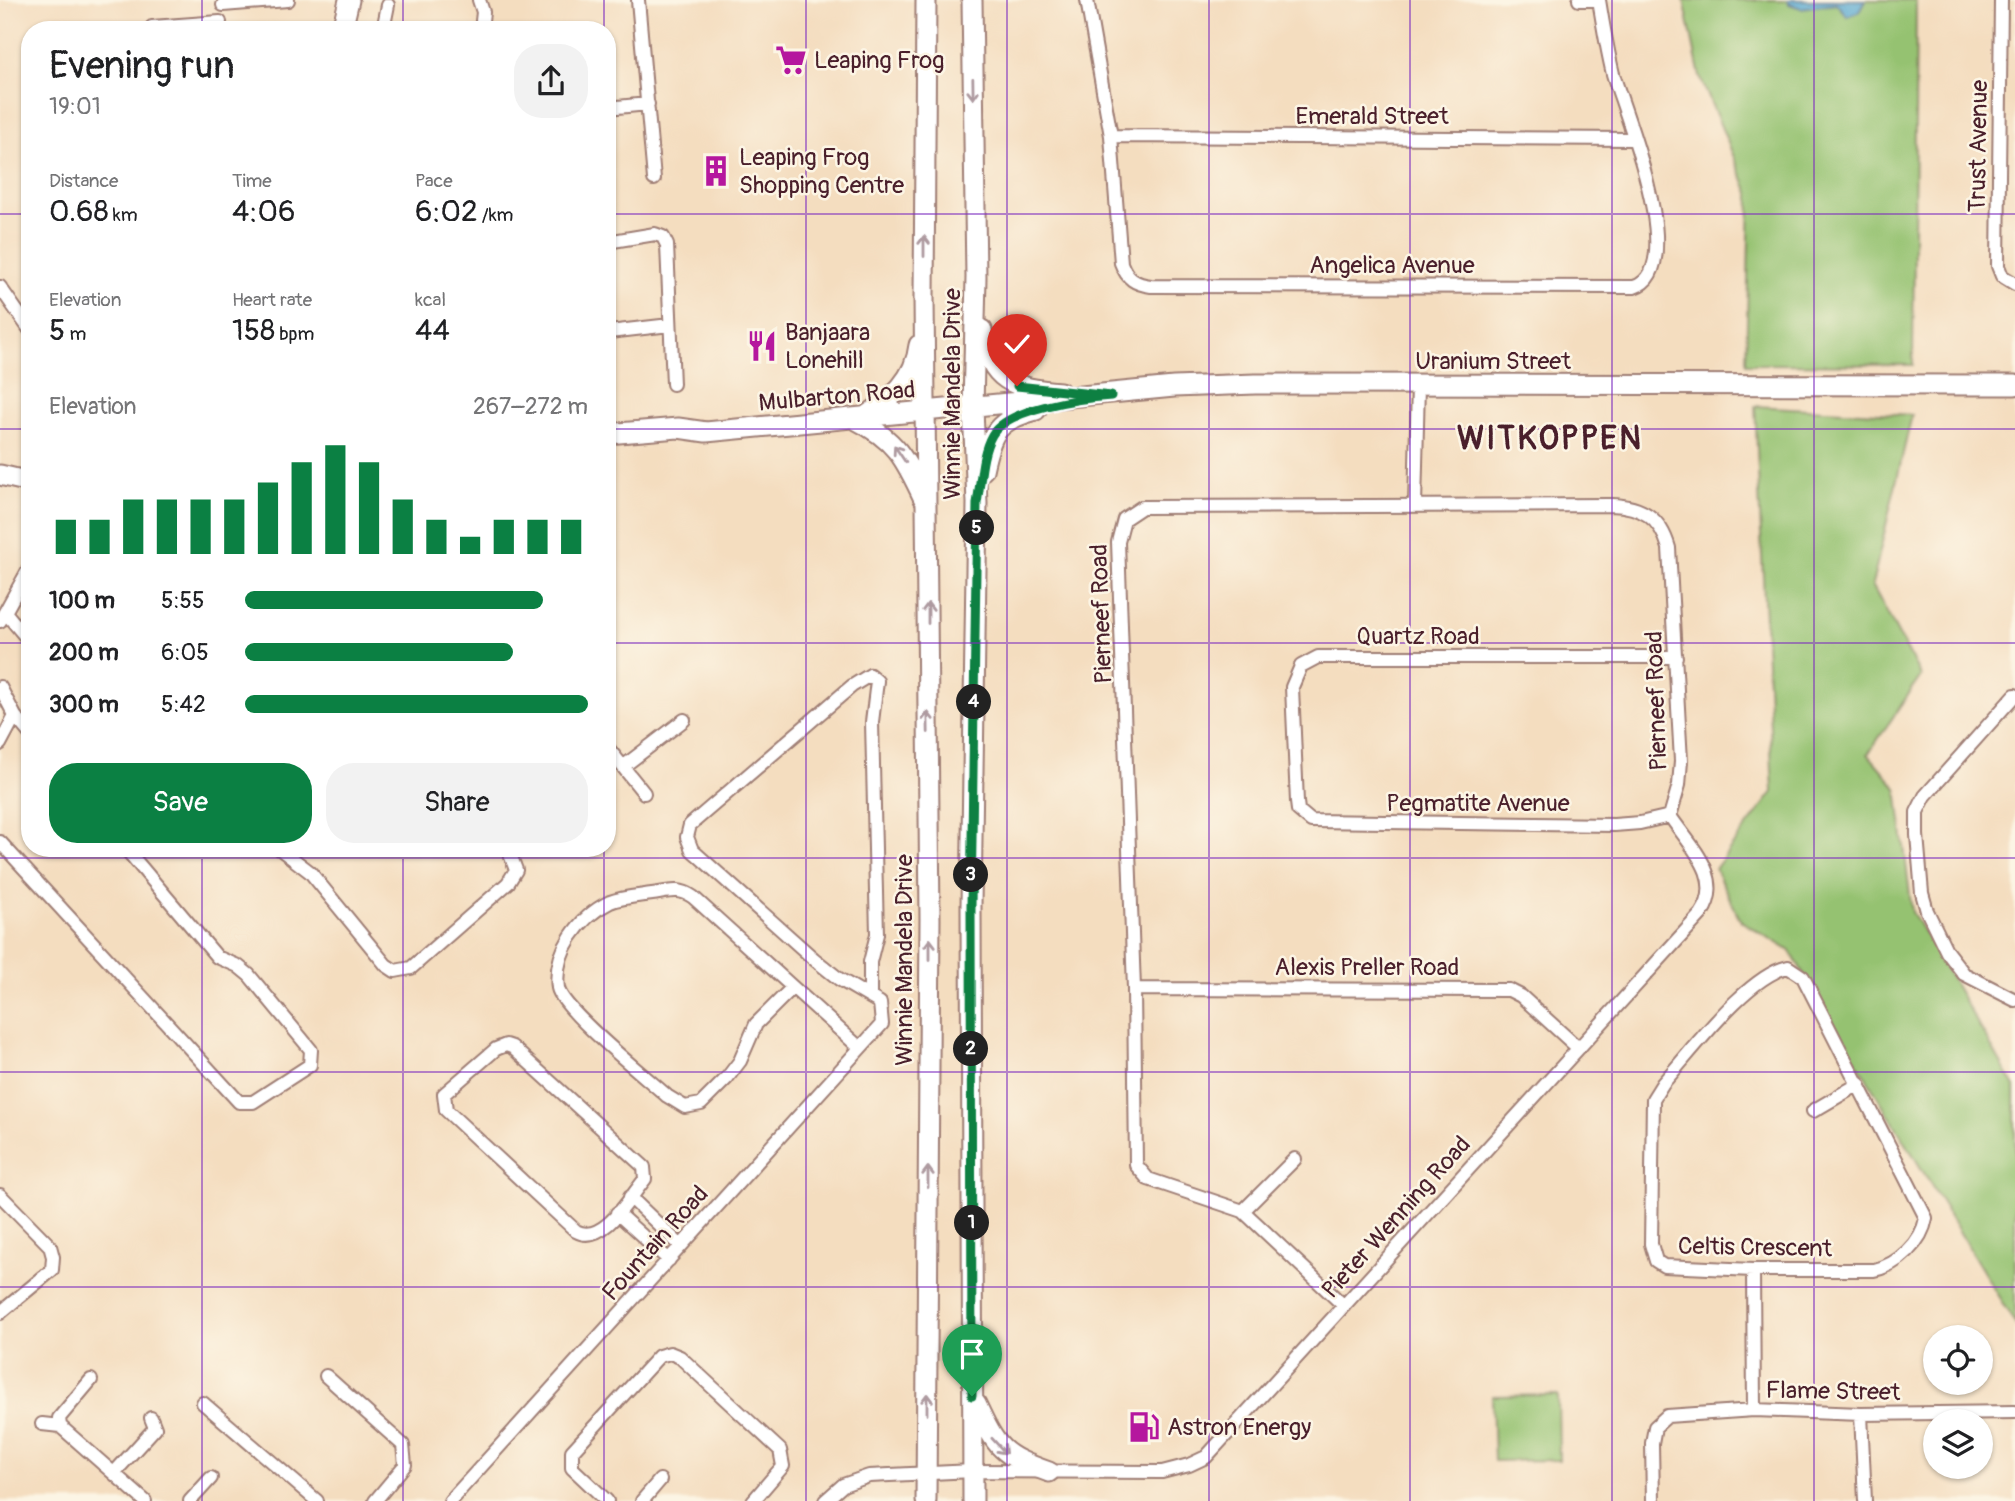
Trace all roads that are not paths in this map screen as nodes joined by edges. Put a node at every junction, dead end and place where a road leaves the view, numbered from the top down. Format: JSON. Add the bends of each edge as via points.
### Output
{"nodes":[{"id":1,"x":288,"y":0,"type":"edge"},
{"id":2,"x":349,"y":0,"type":"edge"},
{"id":3,"x":479,"y":0,"type":"edge"},
{"id":4,"x":639,"y":0,"type":"edge"},
{"id":5,"x":926,"y":0,"type":"edge"},
{"id":6,"x":972,"y":0,"type":"edge"},
{"id":7,"x":1087,"y":0,"type":"edge"},
{"id":8,"x":1579,"y":0,"type":"edge"},
{"id":9,"x":1599,"y":0,"type":"edge"},
{"id":10,"x":2001,"y":0,"type":"edge"},
{"id":11,"x":223,"y":3,"type":"edge"},
{"id":12,"x":388,"y":5,"type":"dead end"},
{"id":13,"x":221,"y":21,"type":"edge"},
{"id":14,"x":344,"y":21,"type":"edge"},
{"id":15,"x":385,"y":21,"type":"edge"},
{"id":16,"x":482,"y":21,"type":"edge"},
{"id":17,"x":2015,"y":74,"type":"edge"},
{"id":18,"x":2001,"y":76,"type":"junction"},
{"id":19,"x":648,"y":104,"type":"junction"},
{"id":20,"x":616,"y":107,"type":"edge"},
{"id":21,"x":1111,"y":136,"type":"junction"},
{"id":22,"x":1634,"y":139,"type":"junction"},
{"id":23,"x":654,"y":179,"type":"dead end"},
{"id":24,"x":616,"y":241,"type":"edge"},
{"id":25,"x":976,"y":277,"type":"junction"},
{"id":26,"x":2015,"y":284,"type":"edge"},
{"id":27,"x":0,"y":286,"type":"edge"},
{"id":28,"x":924,"y":297,"type":"junction"},
{"id":29,"x":21,"y":317,"type":"edge"},
{"id":30,"x":670,"y":326,"type":"junction"},
{"id":31,"x":616,"y":331,"type":"edge"},
{"id":32,"x":673,"y":384,"type":"dead end"},
{"id":33,"x":1418,"y":385,"type":"junction"},
{"id":34,"x":2015,"y":385,"type":"edge"},
{"id":35,"x":1111,"y":396,"type":"junction"},
{"id":36,"x":1088,"y":398,"type":"junction"},
{"id":37,"x":973,"y":408,"type":"junction"},
{"id":38,"x":926,"y":412,"type":"junction"},
{"id":39,"x":858,"y":418,"type":"junction"},
{"id":40,"x":706,"y":432,"type":"junction"},
{"id":41,"x":616,"y":433,"type":"edge"},
{"id":42,"x":616,"y":445,"type":"edge"},
{"id":43,"x":0,"y":475,"type":"edge"},
{"id":44,"x":21,"y":480,"type":"edge"},
{"id":45,"x":977,"y":503,"type":"junction"},
{"id":46,"x":1415,"y":505,"type":"junction"},
{"id":47,"x":927,"y":506,"type":"junction"},
{"id":48,"x":21,"y":583,"type":"edge"},
{"id":49,"x":2,"y":617,"type":"edge"},
{"id":50,"x":21,"y":634,"type":"edge"},
{"id":51,"x":1676,"y":657,"type":"junction"},
{"id":52,"x":0,"y":687,"type":"edge"},
{"id":53,"x":2012,"y":704,"type":"edge"},
{"id":54,"x":15,"y":716,"type":"junction"},
{"id":55,"x":684,"y":720,"type":"dead end"},
{"id":56,"x":21,"y":723,"type":"edge"},
{"id":57,"x":0,"y":744,"type":"edge"},
{"id":58,"x":616,"y":757,"type":"edge"},
{"id":59,"x":624,"y":766,"type":"junction"},
{"id":60,"x":644,"y":793,"type":"dead end"},
{"id":61,"x":1297,"y":802,"type":"joint"},
{"id":62,"x":1670,"y":816,"type":"junction"},
{"id":63,"x":0,"y":842,"type":"edge"},
{"id":64,"x":133,"y":857,"type":"edge"},
{"id":65,"x":290,"y":857,"type":"edge"},
{"id":66,"x":511,"y":857,"type":"edge"},
{"id":67,"x":792,"y":988,"type":"junction"},
{"id":68,"x":1134,"y":989,"type":"junction"},
{"id":69,"x":870,"y":995,"type":"junction"},
{"id":70,"x":2015,"y":1000,"type":"edge"},
{"id":71,"x":860,"y":1048,"type":"junction"},
{"id":72,"x":1578,"y":1048,"type":"junction"},
{"id":73,"x":1859,"y":1084,"type":"junction"},
{"id":74,"x":1813,"y":1111,"type":"dead end"},
{"id":75,"x":1295,"y":1159,"type":"dead end"},
{"id":76,"x":0,"y":1195,"type":"edge"},
{"id":77,"x":630,"y":1197,"type":"junction"},
{"id":78,"x":1243,"y":1211,"type":"junction"},
{"id":79,"x":617,"y":1213,"type":"junction"},
{"id":80,"x":681,"y":1246,"type":"junction"},
{"id":81,"x":669,"y":1260,"type":"junction"},
{"id":82,"x":1753,"y":1270,"type":"junction"},
{"id":83,"x":1344,"y":1306,"type":"junction"},
{"id":84,"x":0,"y":1313,"type":"edge"},
{"id":85,"x":326,"y":1376,"type":"dead end"},
{"id":86,"x":92,"y":1380,"type":"dead end"},
{"id":87,"x":972,"y":1396,"type":"junction"},
{"id":88,"x":203,"y":1403,"type":"dead end"},
{"id":89,"x":1754,"y":1410,"type":"junction"},
{"id":90,"x":2015,"y":1412,"type":"edge"},
{"id":91,"x":1861,"y":1414,"type":"junction"},
{"id":92,"x":151,"y":1418,"type":"dead end"},
{"id":93,"x":42,"y":1424,"type":"dead end"},
{"id":94,"x":60,"y":1426,"type":"junction"},
{"id":95,"x":973,"y":1471,"type":"junction"},
{"id":96,"x":926,"y":1472,"type":"junction"},
{"id":97,"x":1048,"y":1472,"type":"junction"},
{"id":98,"x":114,"y":1473,"type":"junction"},
{"id":99,"x":211,"y":1478,"type":"dead end"},
{"id":100,"x":660,"y":1480,"type":"dead end"},
{"id":101,"x":145,"y":1501,"type":"edge"},
{"id":102,"x":190,"y":1501,"type":"edge"},
{"id":103,"x":317,"y":1501,"type":"edge"},
{"id":104,"x":376,"y":1501,"type":"edge"},
{"id":105,"x":450,"y":1501,"type":"edge"},
{"id":106,"x":607,"y":1501,"type":"edge"},
{"id":107,"x":642,"y":1501,"type":"edge"},
{"id":108,"x":752,"y":1501,"type":"edge"},
{"id":109,"x":825,"y":1501,"type":"edge"},
{"id":110,"x":926,"y":1501,"type":"edge"},
{"id":111,"x":973,"y":1501,"type":"edge"},
{"id":112,"x":1653,"y":1501,"type":"edge"},
{"id":113,"x":1865,"y":1501,"type":"edge"}],
"edges":[{"from":1,"to":11,"type":"street"},
{"from":2,"to":14,"type":"main road"},
{"from":3,"to":16,"type":"street"},
{"from":4,"to":19,"type":"street"},
{"from":28,"to":5,"type":"main road","name":"Winnie Mandela Drive","one_way":true},
{"from":6,"to":25,"type":"main road","name":"Winnie Mandela Drive","one_way":true},
{"from":7,"to":21,"type":"street","name":"Angelica Avenue"},
{"from":8,"to":9,"type":"street"},
{"from":9,"to":22,"type":"street","name":"Angelica Avenue","via":[[1613,72]]},
{"from":10,"to":18,"type":"street","name":"Trust Avenue"},
{"from":11,"to":13,"type":"street"},
{"from":12,"to":15,"type":"street"},
{"from":17,"to":18,"type":"street"},
{"from":18,"to":26,"type":"street","name":"Trust Avenue","via":[[1998,266],[2002,276]]},
{"from":19,"to":20,"type":"street"},
{"from":19,"to":23,"type":"street"},
{"from":21,"to":22,"type":"street","name":"Emerald Street"},
{"from":21,"to":22,"type":"street","name":"Angelica Avenue","via":[[1121,263],[1131,280],[1151,286],[1642,285],[1653,272],[1656,230]]},
{"from":24,"to":30,"type":"street","via":[[656,234],[663,237]]},
{"from":25,"to":35,"type":"main road","via":[[983,337],[998,374],[1035,390]]},
{"from":25,"to":37,"type":"main road","name":"Winnie Mandela Drive"},
{"from":27,"to":29,"type":"street"},
{"from":28,"to":38,"type":"main road","name":"Winnie Mandela Drive"},
{"from":28,"to":39,"type":"main road","via":[[918,354],[909,375],[899,392]]},
{"from":30,"to":31,"type":"street"},
{"from":30,"to":32,"type":"street"},
{"from":33,"to":34,"type":"main road","name":"Uranium Street"},
{"from":33,"to":35,"type":"main road","name":"Uranium Street","via":[[1255,384],[1174,387]]},
{"from":33,"to":46,"type":"street"},
{"from":35,"to":36,"type":"main road","name":"Uranium Street"},
{"from":36,"to":37,"type":"main road","name":"Uranium Street"},
{"from":36,"to":45,"type":"main road","via":[[1021,414],[1001,424],[989,442]]},
{"from":37,"to":38,"type":"main road","name":"Mulbarton Road"},
{"from":37,"to":45,"type":"main road","name":"Winnie Mandela Drive"},
{"from":38,"to":39,"type":"main road","name":"Mulbarton Road"},
{"from":38,"to":47,"type":"main road","name":"Winnie Mandela Drive"},
{"from":39,"to":40,"type":"main road","name":"Mulbarton Road"},
{"from":47,"to":39,"type":"main road","one_way":true,"via":[[897,447]]},
{"from":40,"to":41,"type":"main road","name":"Mulbarton Road","via":[[678,428]]},
{"from":40,"to":42,"type":"main road","name":"Mulbarton Road","via":[[691,439]]},
{"from":43,"to":44,"type":"main road"},
{"from":45,"to":87,"type":"main road","name":"Winnie Mandela Drive","via":[[971,906]]},
{"from":46,"to":51,"type":"street","name":"Pierneef Road","via":[[1619,506],[1641,510],[1660,524],[1668,548]]},
{"from":46,"to":68,"type":"street","name":"Pierneef Road","via":[[1142,507],[1124,519],[1118,542]]},
{"from":96,"to":47,"type":"main road","name":"Winnie Mandela Drive","one_way":true},
{"from":48,"to":49,"type":"street"},
{"from":49,"to":50,"type":"street"},
{"from":51,"to":61,"type":"street","name":"Quartz Road","via":[[1311,659],[1301,666],[1292,687]]},
{"from":51,"to":62,"type":"street","name":"Pierneef Road","via":[[1681,775]]},
{"from":52,"to":54,"type":"street"},
{"from":53,"to":70,"type":"street","via":[[1919,803],[1917,835],[1924,901],[1947,952],[1964,974]]},
{"from":54,"to":56,"type":"street"},
{"from":54,"to":57,"type":"street"},
{"from":55,"to":59,"type":"street"},
{"from":58,"to":59,"type":"street"},
{"from":59,"to":60,"type":"street"},
{"from":61,"to":62,"type":"street","name":"Pegmatite Avenue","via":[[1307,819],[1326,824],[1614,825]]},
{"from":62,"to":72,"type":"street","name":"Pieter Wenning Road","via":[[1710,875],[1709,902]]},
{"from":63,"to":64,"type":"street","via":[[239,1102],[253,1102],[310,1065],[311,1050],[249,975],[217,957]]},
{"from":65,"to":66,"type":"street","via":[[310,872],[386,965],[400,971],[411,968],[508,883],[516,870]]},
{"from":67,"to":67,"type":"street","via":[[693,897],[677,890],[613,901],[586,920],[565,944],[558,987],[569,1007],[685,1107],[701,1104],[727,1078],[756,1024]]},
{"from":67,"to":71,"type":"street"},
{"from":68,"to":72,"type":"street","name":"Alexis Preller Road","via":[[1509,990]]},
{"from":68,"to":78,"type":"street","name":"Pierneef Road","via":[[1136,1166],[1148,1179]]},
{"from":69,"to":69,"type":"street","via":[[814,959],[692,850],[687,837],[690,825],[870,675],[877,681],[872,722],[877,934],[870,961]]},
{"from":69,"to":71,"type":"street","name":"Fountain Road","via":[[880,1003],[882,1024]]},
{"from":71,"to":80,"type":"street","name":"Fountain Road"},
{"from":72,"to":83,"type":"street","name":"Pieter Wenning Road"},
{"from":73,"to":74,"type":"street"},
{"from":73,"to":82,"type":"street","name":"Celtis Crescent","via":[[1926,1217],[1924,1228],[1904,1255],[1885,1268]]},
{"from":73,"to":82,"type":"street","name":"Celtis Crescent","via":[[1802,977],[1788,967],[1741,996],[1657,1091],[1651,1111],[1651,1244],[1656,1261],[1664,1266]]},
{"from":75,"to":78,"type":"street"},
{"from":76,"to":84,"type":"street","via":[[50,1246],[53,1263],[52,1270]]},
{"from":77,"to":79,"type":"street"},
{"from":77,"to":79,"type":"street","via":[[645,1179],[641,1161],[512,1047],[496,1049],[444,1094],[450,1116],[576,1231],[584,1236],[594,1234]]},
{"from":77,"to":80,"type":"street"},
{"from":78,"to":83,"type":"street","name":"Pierneef Road"},
{"from":79,"to":81,"type":"street"},
{"from":80,"to":81,"type":"street","name":"Fountain Road"},
{"from":81,"to":105,"type":"street","name":"Fountain Road"},
{"from":82,"to":89,"type":"street"},
{"from":83,"to":97,"type":"street","name":"Pieter Wenning Road","via":[[1200,1461],[1162,1472]]},
{"from":85,"to":104,"type":"street","via":[[403,1446],[405,1465]]},
{"from":86,"to":94,"type":"street","via":[[59,1418]]},
{"from":87,"to":95,"type":"main road","name":"Winnie Mandela Drive"},
{"from":87,"to":97,"type":"main road","one_way":true,"via":[[994,1442],[1020,1462]]},
{"from":88,"to":103,"type":"street"},
{"from":89,"to":91,"type":"street","name":"Flame Street"},
{"from":89,"to":112,"type":"street","name":"Flame Street","via":[[1667,1416],[1655,1427]]},
{"from":90,"to":91,"type":"street","name":"Flame Street"},
{"from":91,"to":113,"type":"street"},
{"from":92,"to":98,"type":"street","via":[[155,1427]]},
{"from":93,"to":94,"type":"street"},
{"from":94,"to":98,"type":"street"},
{"from":95,"to":96,"type":"street","name":"Pieter Wenning Road"},
{"from":95,"to":97,"type":"street","name":"Pieter Wenning Road"},
{"from":95,"to":111,"type":"main road","name":"Winnie Mandela Drive"},
{"from":96,"to":109,"type":"street","name":"Pieter Wenning Road","via":[[857,1479]]},
{"from":96,"to":110,"type":"main road","name":"Winnie Mandela Drive"},
{"from":98,"to":101,"type":"street"},
{"from":99,"to":102,"type":"street"},
{"from":100,"to":107,"type":"street"},
{"from":106,"to":108,"type":"street","via":[[572,1468],[572,1451],[664,1353],[680,1357],[780,1450],[783,1466]]}]}
